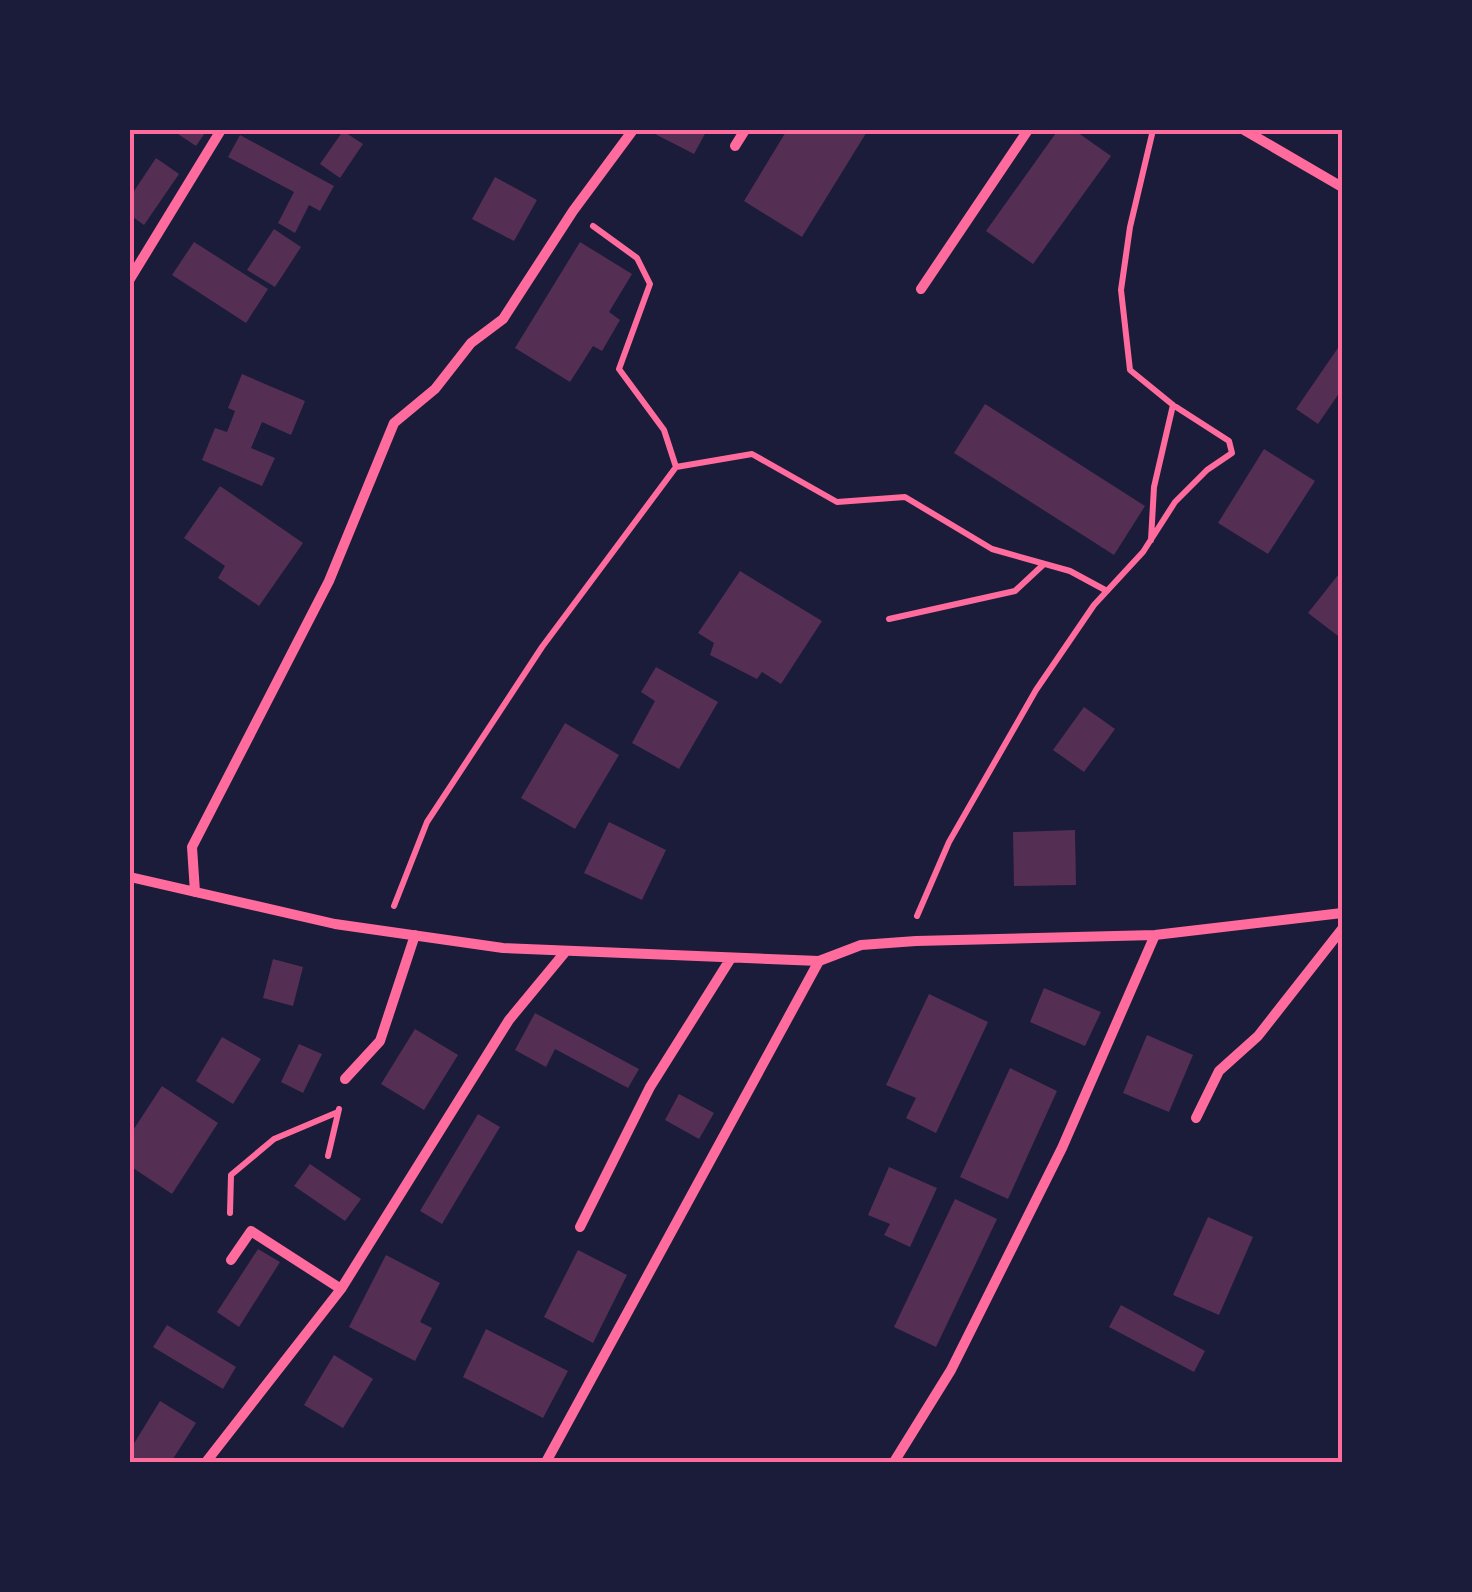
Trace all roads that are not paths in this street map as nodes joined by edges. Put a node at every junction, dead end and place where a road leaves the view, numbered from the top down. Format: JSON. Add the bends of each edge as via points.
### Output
{"nodes":[{"id":1,"x":221,"y":130,"type":"edge"},
{"id":2,"x":633,"y":130,"type":"edge"},
{"id":3,"x":745,"y":130,"type":"edge"},
{"id":4,"x":1028,"y":130,"type":"edge"},
{"id":5,"x":1244,"y":130,"type":"edge"},
{"id":6,"x":735,"y":146,"type":"dead end"},
{"id":7,"x":1342,"y":188,"type":"edge"},
{"id":8,"x":130,"y":279,"type":"edge"},
{"id":9,"x":921,"y":289,"type":"dead end"},
{"id":10,"x":131,"y":882,"type":"edge"},
{"id":11,"x":195,"y":892,"type":"junction"},
{"id":12,"x":1342,"y":913,"type":"edge"},
{"id":13,"x":1342,"y":929,"type":"edge"},
{"id":14,"x":1155,"y":934,"type":"junction"},
{"id":15,"x":415,"y":935,"type":"junction"},
{"id":16,"x":566,"y":950,"type":"junction"},
{"id":17,"x":730,"y":958,"type":"junction"},
{"id":18,"x":819,"y":962,"type":"junction"},
{"id":19,"x":345,"y":1078,"type":"road end"},
{"id":20,"x":1196,"y":1118,"type":"dead end"},
{"id":21,"x":580,"y":1227,"type":"dead end"},
{"id":22,"x":231,"y":1260,"type":"dead end"},
{"id":23,"x":341,"y":1289,"type":"junction"},
{"id":24,"x":206,"y":1462,"type":"edge"},
{"id":25,"x":546,"y":1462,"type":"edge"},
{"id":26,"x":894,"y":1462,"type":"edge"}],
"edges":[{"from":1,"to":8,"type":"street"},
{"from":2,"to":11,"type":"street","via":[[502,320],[394,422],[328,581],[192,847]]},
{"from":3,"to":6,"type":"street"},
{"from":4,"to":9,"type":"street"},
{"from":5,"to":7,"type":"street"},
{"from":10,"to":11,"type":"street"},
{"from":11,"to":15,"type":"street"},
{"from":12,"to":14,"type":"street"},
{"from":13,"to":20,"type":"street","via":[[1258,1036],[1219,1072]]},
{"from":14,"to":18,"type":"street","via":[[908,941],[861,946]]},
{"from":14,"to":26,"type":"street","via":[[1062,1148],[951,1370]]},
{"from":15,"to":16,"type":"street"},
{"from":15,"to":19,"type":"street","via":[[380,1041]]},
{"from":16,"to":17,"type":"street"},
{"from":16,"to":23,"type":"street","via":[[509,1020]]},
{"from":17,"to":18,"type":"street"},
{"from":17,"to":21,"type":"street","via":[[650,1087]]},
{"from":18,"to":25,"type":"street"},
{"from":22,"to":23,"type":"street","via":[[251,1231]]},
{"from":23,"to":24,"type":"street"}]}
